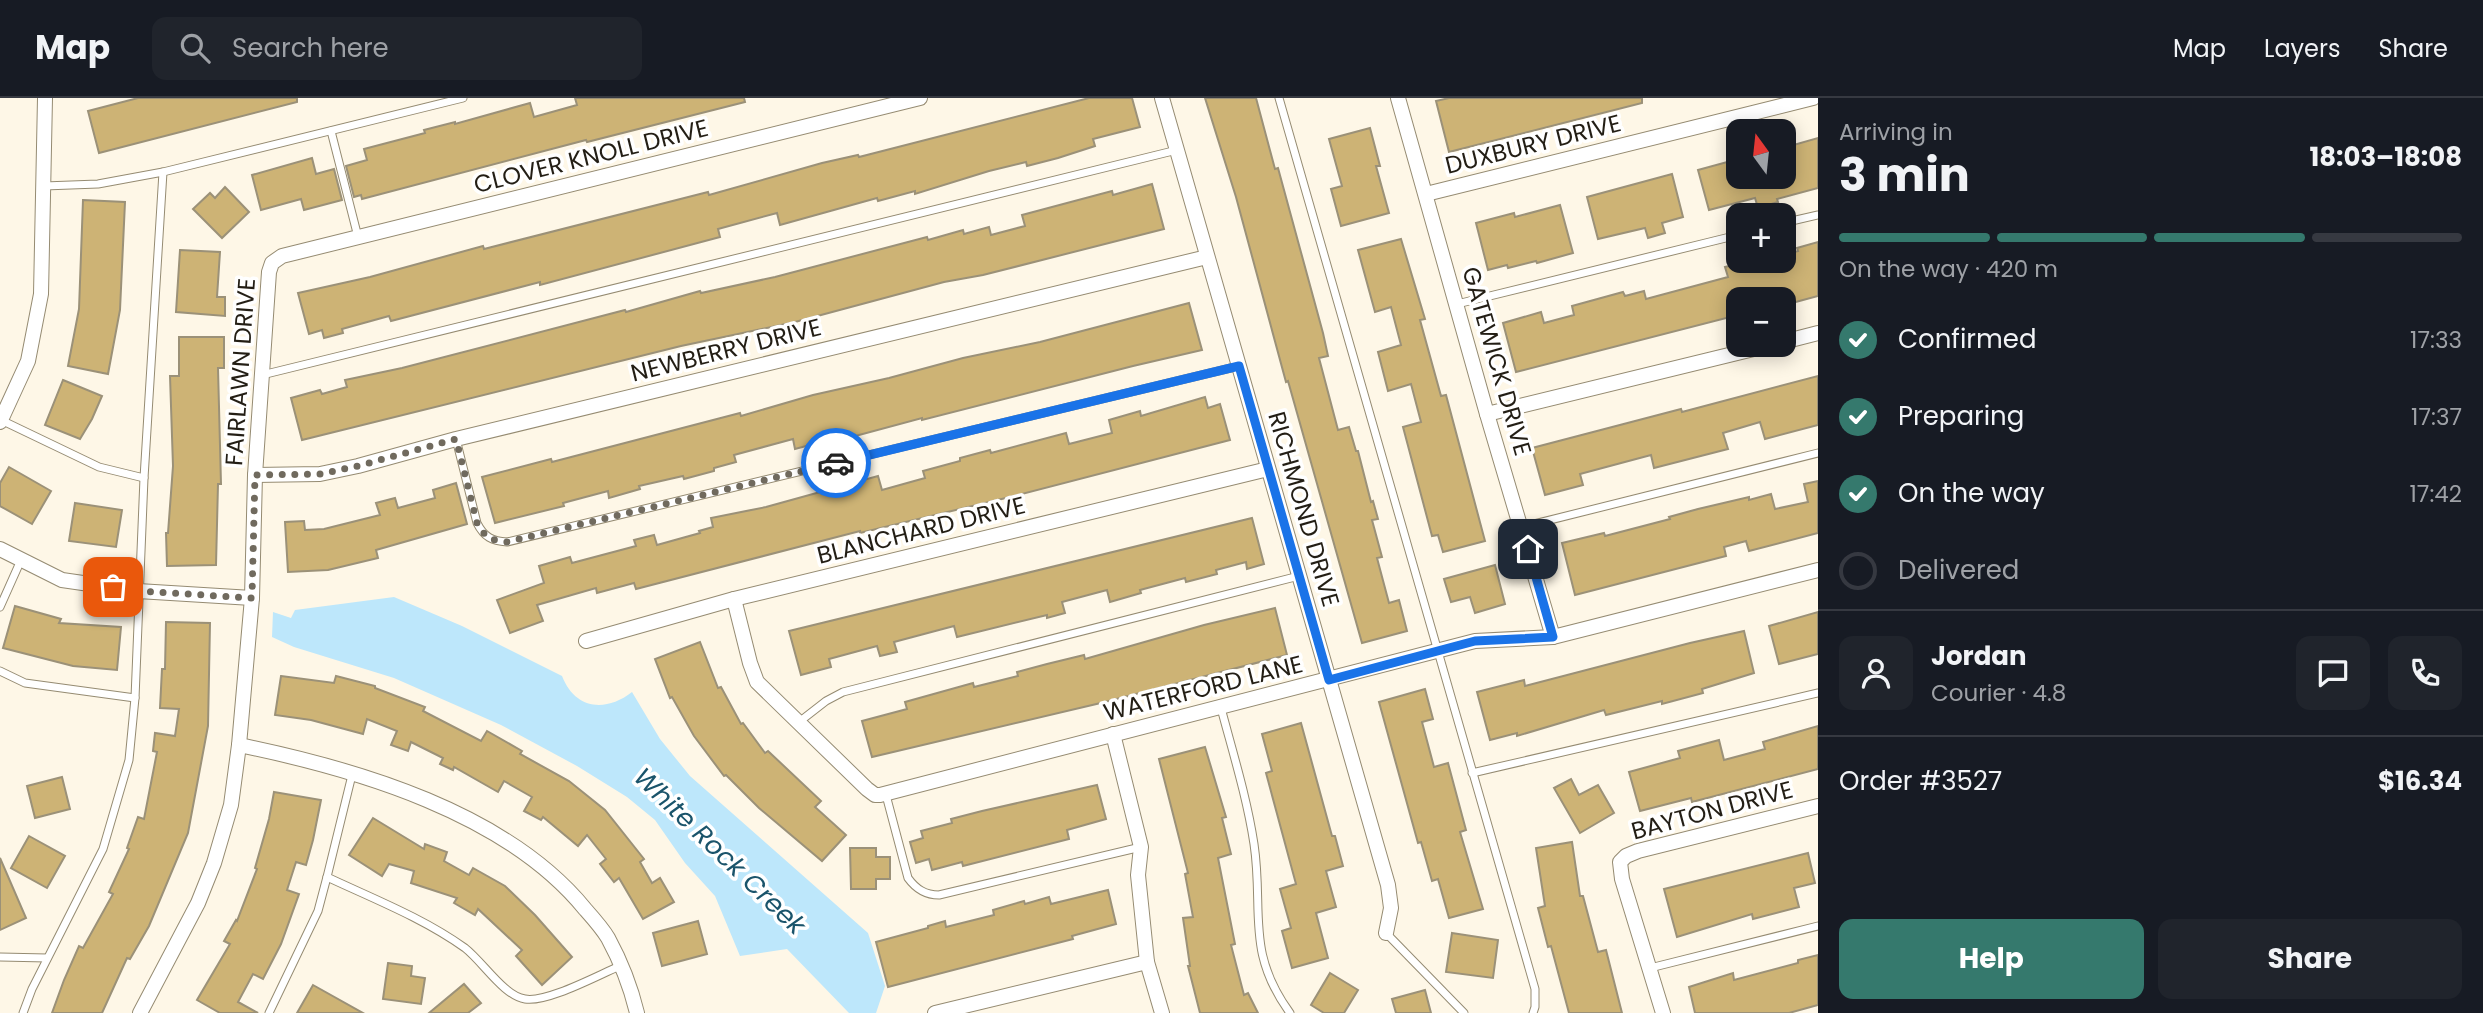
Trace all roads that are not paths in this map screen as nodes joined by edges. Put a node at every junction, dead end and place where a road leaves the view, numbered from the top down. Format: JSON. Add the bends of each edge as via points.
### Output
{"nodes":[{"id":1,"x":45,"y":98,"type":"edge"},
{"id":2,"x":463,"y":98,"type":"edge"},
{"id":3,"x":920,"y":98,"type":"edge"},
{"id":4,"x":1162,"y":98,"type":"edge"},
{"id":5,"x":1279,"y":98,"type":"edge"},
{"id":6,"x":1398,"y":98,"type":"edge"},
{"id":7,"x":1813,"y":98,"type":"edge"},
{"id":8,"x":331,"y":131,"type":"junction"},
{"id":9,"x":1177,"y":150,"type":"junction"},
{"id":10,"x":163,"y":172,"type":"junction"},
{"id":11,"x":44,"y":186,"type":"junction"},
{"id":12,"x":1426,"y":194,"type":"junction"},
{"id":13,"x":1818,"y":215,"type":"edge"},
{"id":14,"x":1796,"y":220,"type":"edge"},
{"id":15,"x":359,"y":238,"type":"junction"},
{"id":16,"x":1726,"y":238,"type":"edge"},
{"id":17,"x":1207,"y":257,"type":"junction"},
{"id":18,"x":274,"y":261,"type":"joint"},
{"id":19,"x":1457,"y":304,"type":"junction"},
{"id":20,"x":1818,"y":333,"type":"edge"},
{"id":21,"x":1796,"y":339,"type":"edge"},
{"id":22,"x":1726,"y":356,"type":"edge"},
{"id":23,"x":1239,"y":366,"type":"junction"},
{"id":24,"x":262,"y":376,"type":"junction"},
{"id":25,"x":1487,"y":414,"type":"junction"},
{"id":26,"x":0,"y":421,"type":"edge"},
{"id":27,"x":456,"y":439,"type":"junction"},
{"id":28,"x":1818,"y":453,"type":"edge"},
{"id":29,"x":1268,"y":469,"type":"junction"},
{"id":30,"x":255,"y":475,"type":"junction"},
{"id":31,"x":144,"y":478,"type":"junction"},
{"id":32,"x":1522,"y":527,"type":"junction"},
{"id":33,"x":0,"y":549,"type":"edge"},
{"id":34,"x":21,"y":560,"type":"junction"},
{"id":35,"x":1818,"y":570,"type":"edge"},
{"id":36,"x":1299,"y":576,"type":"junction"},
{"id":37,"x":138,"y":591,"type":"junction"},
{"id":38,"x":252,"y":598,"type":"junction"},
{"id":39,"x":734,"y":599,"type":"junction"},
{"id":40,"x":0,"y":607,"type":"edge"},
{"id":41,"x":1553,"y":637,"type":"junction"},
{"id":42,"x":586,"y":641,"type":"dead end"},
{"id":43,"x":1437,"y":650,"type":"junction"},
{"id":44,"x":0,"y":671,"type":"edge"},
{"id":45,"x":1329,"y":680,"type":"junction"},
{"id":46,"x":1818,"y":693,"type":"edge"},
{"id":47,"x":135,"y":698,"type":"junction"},
{"id":48,"x":1221,"y":708,"type":"junction"},
{"id":49,"x":799,"y":722,"type":"junction"},
{"id":50,"x":1113,"y":734,"type":"junction"},
{"id":51,"x":240,"y":746,"type":"junction"},
{"id":52,"x":1472,"y":774,"type":"junction"},
{"id":53,"x":352,"y":775,"type":"junction"},
{"id":54,"x":886,"y":795,"type":"junction"},
{"id":55,"x":1818,"y":806,"type":"edge"},
{"id":56,"x":1141,"y":846,"type":"junction"},
{"id":57,"x":327,"y":877,"type":"junction"},
{"id":58,"x":1818,"y":926,"type":"edge"},
{"id":59,"x":1386,"y":933,"type":"joint"},
{"id":60,"x":0,"y":957,"type":"edge"},
{"id":61,"x":47,"y":958,"type":"junction"},
{"id":62,"x":1147,"y":962,"type":"junction"},
{"id":63,"x":620,"y":966,"type":"junction"},
{"id":64,"x":1650,"y":968,"type":"junction"},
{"id":65,"x":962,"y":1010,"type":"edge"},
{"id":66,"x":23,"y":1013,"type":"edge"},
{"id":67,"x":140,"y":1013,"type":"edge"},
{"id":68,"x":269,"y":1013,"type":"edge"},
{"id":69,"x":636,"y":1013,"type":"edge"},
{"id":70,"x":935,"y":1013,"type":"edge"},
{"id":71,"x":1162,"y":1013,"type":"edge"},
{"id":72,"x":1290,"y":1013,"type":"edge"},
{"id":73,"x":1464,"y":1013,"type":"edge"},
{"id":74,"x":1533,"y":1013,"type":"edge"},
{"id":75,"x":1662,"y":1013,"type":"edge"}],
"edges":[{"from":1,"to":11,"type":"street"},
{"from":2,"to":8,"type":"lane"},
{"from":3,"to":15,"type":"street","name":"CLOVER KNOLL DRIVE"},
{"from":4,"to":9,"type":"street","name":"RICHMOND DRIVE"},
{"from":5,"to":43,"type":"lane"},
{"from":6,"to":12,"type":"street","name":"GATEWICK DRIVE"},
{"from":7,"to":12,"type":"street","name":"DUXBURY DRIVE"},
{"from":8,"to":10,"type":"lane"},
{"from":8,"to":15,"type":"lane"},
{"from":9,"to":17,"type":"street","name":"RICHMOND DRIVE"},
{"from":9,"to":24,"type":"lane"},
{"from":10,"to":11,"type":"lane","via":[[98,184]]},
{"from":10,"to":31,"type":"lane"},
{"from":11,"to":26,"type":"street","via":[[41,294],[28,361]]},
{"from":12,"to":19,"type":"street","name":"GATEWICK DRIVE"},
{"from":13,"to":14,"type":"lane"},
{"from":15,"to":18,"type":"street","name":"CLOVER KNOLL DRIVE"},
{"from":16,"to":19,"type":"lane"},
{"from":17,"to":23,"type":"street","name":"RICHMOND DRIVE"},
{"from":17,"to":27,"type":"street","name":"NEWBERRY DRIVE"},
{"from":18,"to":24,"type":"street","name":"FAIRLAWN DRIVE","via":[[269,272]]},
{"from":19,"to":25,"type":"street","name":"GATEWICK DRIVE"},
{"from":20,"to":21,"type":"street"},
{"from":22,"to":25,"type":"street"},
{"from":23,"to":27,"type":"lane","via":[[507,542],[491,539],[477,523]]},
{"from":23,"to":29,"type":"street","name":"RICHMOND DRIVE"},
{"from":24,"to":30,"type":"street","name":"FAIRLAWN DRIVE"},
{"from":25,"to":32,"type":"street","name":"GATEWICK DRIVE"},
{"from":26,"to":31,"type":"lane","via":[[99,467]]},
{"from":27,"to":30,"type":"street","name":"NEWBERRY DRIVE","via":[[320,474]]},
{"from":28,"to":32,"type":"lane"},
{"from":29,"to":36,"type":"street","name":"RICHMOND DRIVE"},
{"from":29,"to":39,"type":"street","name":"BLANCHARD DRIVE"},
{"from":30,"to":38,"type":"street","name":"FAIRLAWN DRIVE"},
{"from":31,"to":37,"type":"lane"},
{"from":32,"to":41,"type":"street","name":"GATEWICK DRIVE"},
{"from":33,"to":34,"type":"street"},
{"from":34,"to":37,"type":"street","via":[[62,580]]},
{"from":34,"to":40,"type":"lane"},
{"from":35,"to":41,"type":"street","name":"WATERFORD LANE"},
{"from":36,"to":45,"type":"street","name":"RICHMOND DRIVE"},
{"from":36,"to":49,"type":"lane","via":[[843,692]]},
{"from":37,"to":38,"type":"street"},
{"from":37,"to":47,"type":"lane"},
{"from":38,"to":51,"type":"street","name":"FAIRLAWN DRIVE"},
{"from":39,"to":42,"type":"street","name":"BLANCHARD DRIVE"},
{"from":39,"to":49,"type":"street","via":[[757,682]]},
{"from":41,"to":43,"type":"street","name":"WATERFORD LANE","via":[[1475,641]]},
{"from":43,"to":45,"type":"street","name":"WATERFORD LANE"},
{"from":43,"to":52,"type":"lane"},
{"from":44,"to":47,"type":"lane","via":[[25,683]]},
{"from":45,"to":48,"type":"street","name":"WATERFORD LANE"},
{"from":45,"to":59,"type":"street","name":"RICHMOND DRIVE","via":[[1388,885],[1391,908]]},
{"from":46,"to":52,"type":"lane"},
{"from":47,"to":61,"type":"lane","via":[[129,760],[110,827]]},
{"from":48,"to":50,"type":"street","name":"WATERFORD LANE"},
{"from":48,"to":72,"type":"lane","via":[[1248,808],[1257,863],[1262,959]]},
{"from":49,"to":54,"type":"street","via":[[867,789]]},
{"from":50,"to":54,"type":"street","name":"WATERFORD LANE"},
{"from":50,"to":56,"type":"street"},
{"from":51,"to":53,"type":"street","via":[[297,757]]},
{"from":51,"to":67,"type":"street","name":"FAIRLAWN DRIVE","via":[[231,804],[214,863]]},
{"from":52,"to":74,"type":"lane","via":[[1535,989]]},
{"from":53,"to":57,"type":"lane"},
{"from":53,"to":63,"type":"street","via":[[424,797],[522,850],[569,890],[607,937]]},
{"from":54,"to":56,"type":"lane","via":[[908,878],[929,895]]},
{"from":55,"to":64,"type":"street","name":"BAYTON DRIVE","via":[[1626,856],[1620,862],[1622,879]]},
{"from":56,"to":62,"type":"street","via":[[1138,875]]},
{"from":57,"to":63,"type":"lane","via":[[439,931],[475,956],[516,996],[544,998]]},
{"from":57,"to":68,"type":"lane","via":[[318,911]]},
{"from":58,"to":64,"type":"lane"},
{"from":59,"to":73,"type":"lane"},
{"from":60,"to":61,"type":"lane"},
{"from":61,"to":66,"type":"lane"},
{"from":62,"to":65,"type":"street"},
{"from":62,"to":71,"type":"street"},
{"from":63,"to":69,"type":"street"},
{"from":64,"to":75,"type":"street"},
{"from":65,"to":70,"type":"street"}]}
